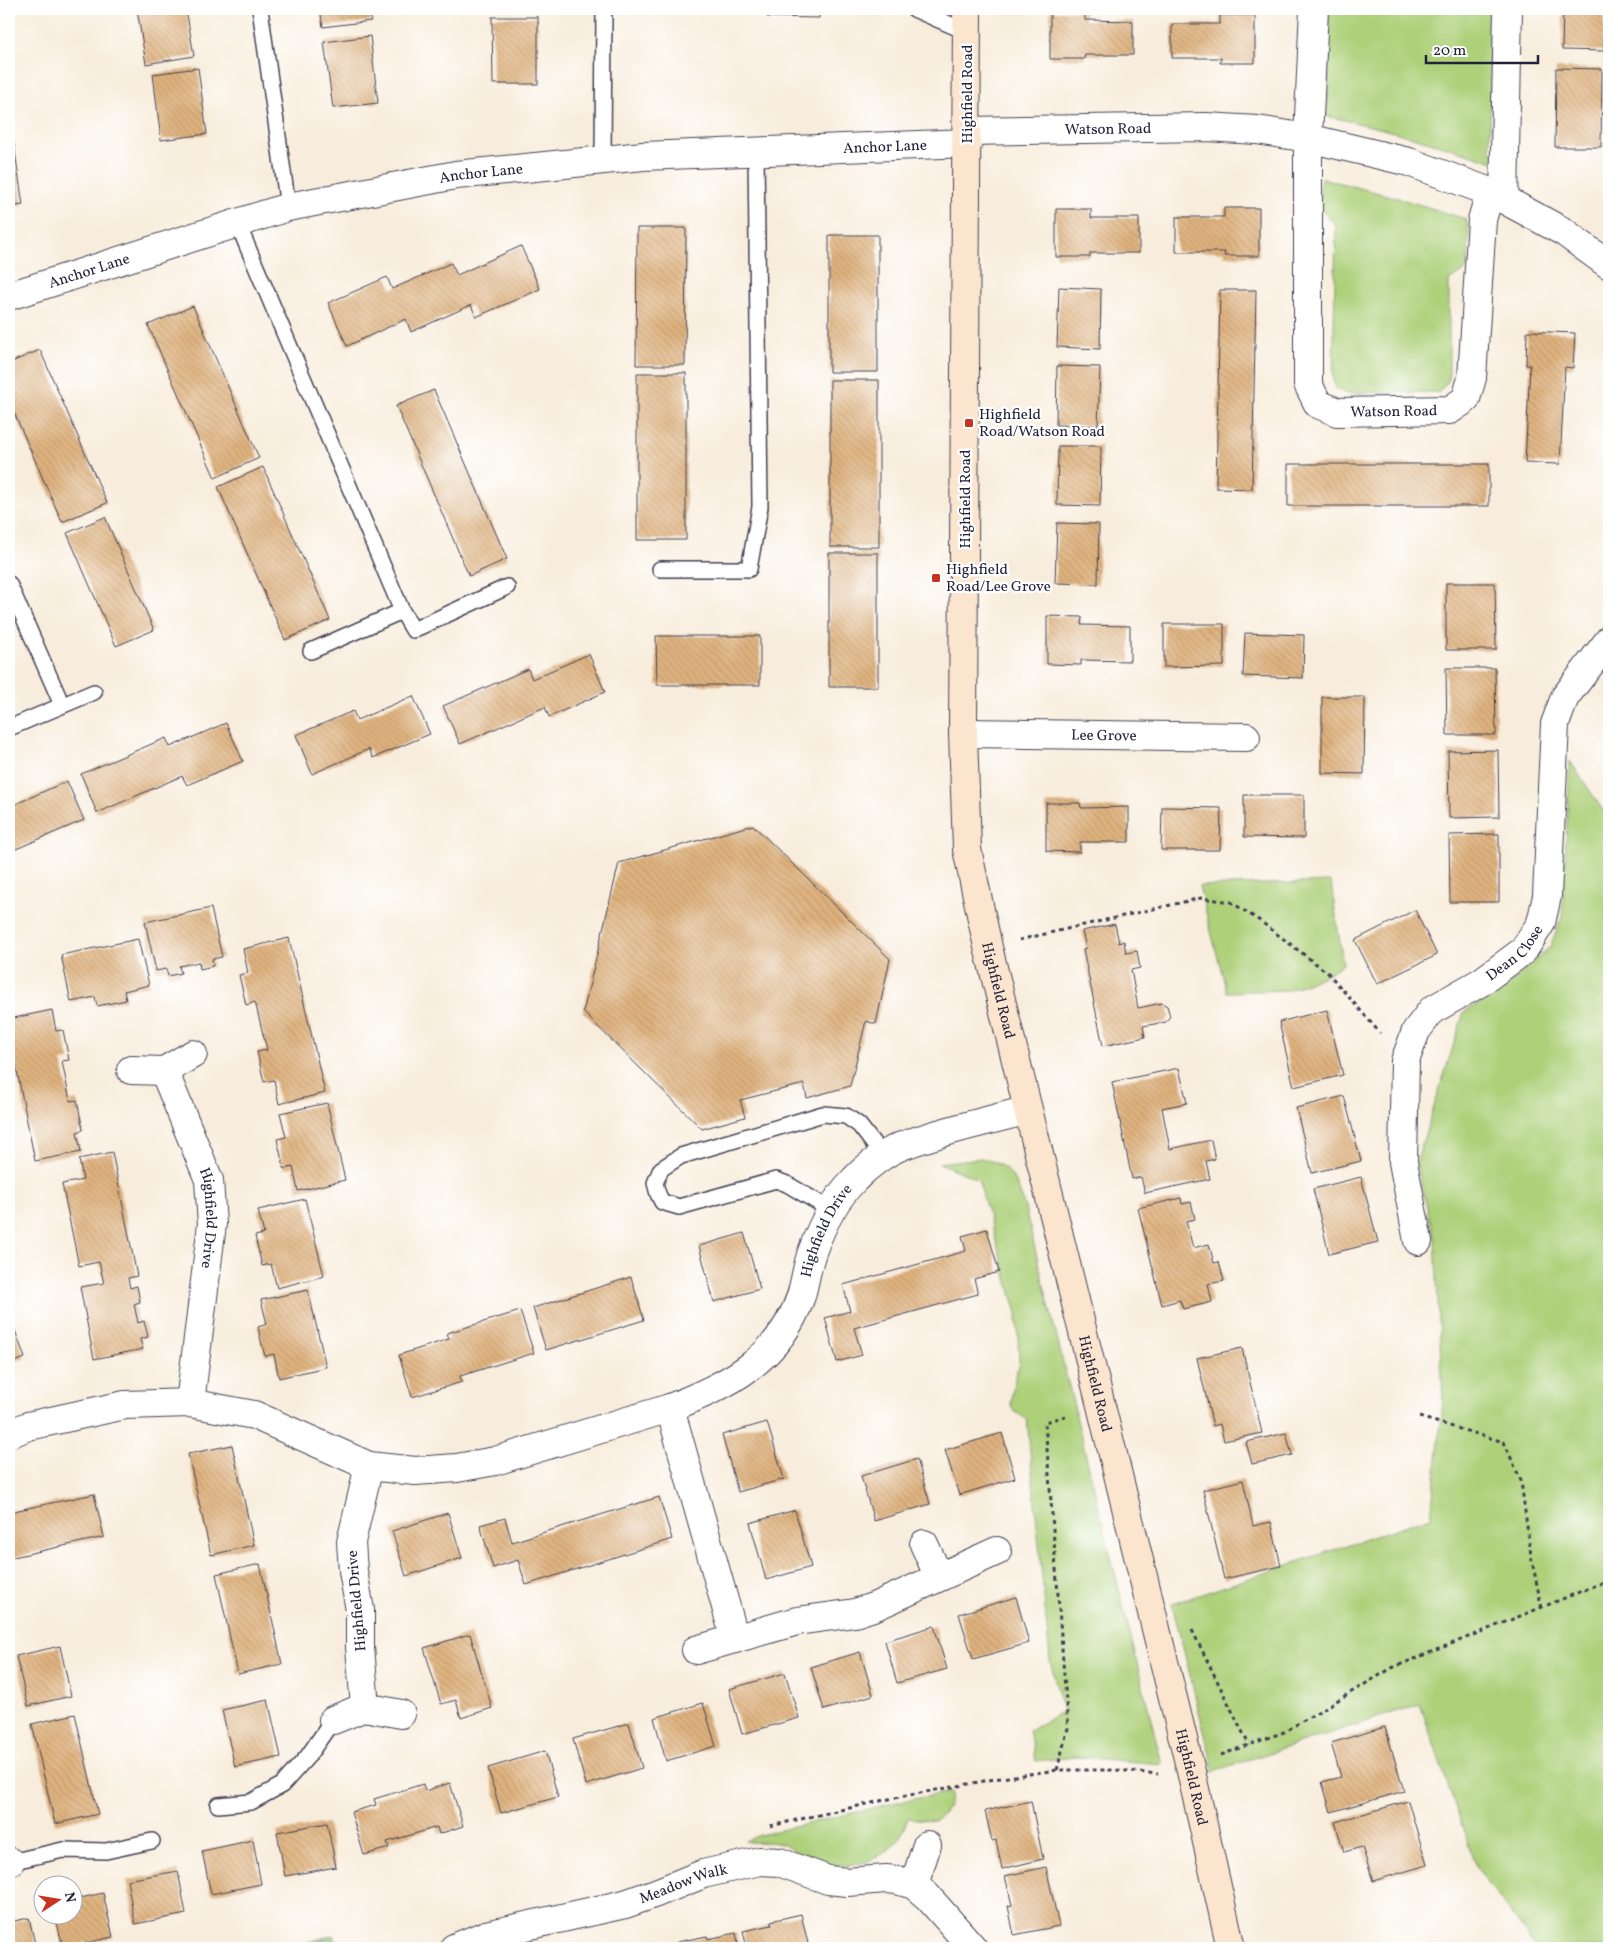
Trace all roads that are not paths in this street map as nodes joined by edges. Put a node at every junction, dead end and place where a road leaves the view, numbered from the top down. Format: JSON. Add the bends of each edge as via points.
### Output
{"nodes":[{"id":1,"x":260,"y":9,"type":"edge"},
{"id":2,"x":604,"y":9,"type":"edge"},
{"id":3,"x":914,"y":9,"type":"edge"},
{"id":4,"x":1314,"y":9,"type":"edge"},
{"id":5,"x":1508,"y":9,"type":"edge"},
{"id":6,"x":967,"y":20,"type":"edge"},
{"id":7,"x":968,"y":137,"type":"junction"},
{"id":8,"x":1308,"y":138,"type":"junction"},
{"id":9,"x":756,"y":151,"type":"junction"},
{"id":10,"x":603,"y":160,"type":"junction"},
{"id":11,"x":1497,"y":196,"type":"junction"},
{"id":12,"x":288,"y":207,"type":"junction"},
{"id":13,"x":237,"y":222,"type":"junction"},
{"id":14,"x":1609,"y":264,"type":"edge"},
{"id":15,"x":9,"y":296,"type":"edge"},
{"id":16,"x":660,"y":569,"type":"dead end"},
{"id":17,"x":9,"y":584,"type":"edge"},
{"id":18,"x":507,"y":587,"type":"dead end"},
{"id":19,"x":402,"y":611,"type":"junction"},
{"id":20,"x":1609,"y":640,"type":"edge"},
{"id":21,"x":311,"y":651,"type":"dead end"},
{"id":22,"x":94,"y":692,"type":"dead end"},
{"id":23,"x":62,"y":705,"type":"junction"},
{"id":24,"x":9,"y":728,"type":"edge"},
{"id":25,"x":963,"y":733,"type":"junction"},
{"id":26,"x":1246,"y":736,"type":"dead end"},
{"id":27,"x":193,"y":1054,"type":"dead end"},
{"id":28,"x":131,"y":1070,"type":"dead end"},
{"id":29,"x":164,"y":1071,"type":"junction"},
{"id":30,"x":1028,"y":1110,"type":"junction"},
{"id":31,"x":883,"y":1156,"type":"junction"},
{"id":32,"x":831,"y":1210,"type":"junction"},
{"id":33,"x":1418,"y":1241,"type":"dead end"},
{"id":34,"x":190,"y":1403,"type":"junction"},
{"id":35,"x":670,"y":1408,"type":"junction"},
{"id":36,"x":9,"y":1434,"type":"edge"},
{"id":37,"x":369,"y":1466,"type":"junction"},
{"id":38,"x":924,"y":1544,"type":"dead end"},
{"id":39,"x":997,"y":1551,"type":"dead end"},
{"id":40,"x":939,"y":1577,"type":"junction"},
{"id":41,"x":735,"y":1639,"type":"junction"},
{"id":42,"x":696,"y":1650,"type":"dead end"},
{"id":43,"x":365,"y":1707,"type":"junction"},
{"id":44,"x":401,"y":1714,"type":"dead end"},
{"id":45,"x":333,"y":1720,"type":"joint"},
{"id":46,"x":218,"y":1805,"type":"dead end"},
{"id":47,"x":152,"y":1841,"type":"dead end"},
{"id":48,"x":927,"y":1845,"type":"dead end"},
{"id":49,"x":10,"y":1862,"type":"edge"},
{"id":50,"x":914,"y":1885,"type":"junction"},
{"id":51,"x":454,"y":1948,"type":"edge"},
{"id":52,"x":973,"y":1948,"type":"edge"},
{"id":53,"x":1231,"y":1948,"type":"edge"}],
"edges":[{"from":1,"to":12,"type":"lane"},
{"from":2,"to":10,"type":"lane"},
{"from":3,"to":6,"type":"lane"},
{"from":4,"to":8,"type":"street","name":"Watson Road"},
{"from":5,"to":11,"type":"street","name":"Watson Road"},
{"from":6,"to":7,"type":"street","name":"Highfield Road"},
{"from":7,"to":8,"type":"street","name":"Watson Road","via":[[1206,127]]},
{"from":7,"to":9,"type":"street","name":"Anchor Lane"},
{"from":7,"to":25,"type":"street","name":"Highfield Road"},
{"from":8,"to":11,"type":"street","name":"Watson Road","via":[[1409,162]]},
{"from":8,"to":11,"type":"street","name":"Watson Road","via":[[1308,384],[1318,404],[1337,412],[1450,410],[1466,399],[1472,378],[1482,220]]},
{"from":9,"to":10,"type":"street","name":"Anchor Lane"},
{"from":9,"to":16,"type":"lane","via":[[760,508],[749,570]]},
{"from":10,"to":12,"type":"street","name":"Anchor Lane","via":[[456,175]]},
{"from":11,"to":14,"type":"street","name":"Watson Road","via":[[1564,232]]},
{"from":12,"to":13,"type":"street","name":"Anchor Lane"},
{"from":13,"to":15,"type":"street","name":"Anchor Lane"},
{"from":13,"to":19,"type":"lane"},
{"from":17,"to":23,"type":"lane"},
{"from":18,"to":19,"type":"lane","via":[[413,630]]},
{"from":19,"to":21,"type":"lane"},
{"from":20,"to":33,"type":"street","name":"Dean Close","via":[[1565,696],[1555,724],[1547,896],[1541,924],[1523,951],[1481,982],[1432,1010],[1416,1031],[1405,1061],[1403,1162]]},
{"from":22,"to":23,"type":"lane"},
{"from":23,"to":24,"type":"lane"},
{"from":25,"to":26,"type":"street","name":"Lee Grove"},
{"from":25,"to":30,"type":"street","name":"Highfield Road","via":[[967,849]]},
{"from":27,"to":29,"type":"street"},
{"from":28,"to":29,"type":"street"},
{"from":29,"to":34,"type":"street","name":"Highfield Drive","via":[[209,1180],[212,1224]]},
{"from":30,"to":31,"type":"street","name":"Highfield Drive","via":[[905,1144]]},
{"from":30,"to":53,"type":"street","name":"Highfield Road","via":[[1190,1767]]},
{"from":31,"to":32,"type":"street","name":"Highfield Drive","via":[[854,1180]]},
{"from":31,"to":32,"type":"lane","via":[[859,1125],[846,1116],[823,1114],[681,1156],[661,1170],[655,1183],[662,1202],[679,1207],[776,1180]]},
{"from":32,"to":35,"type":"street","name":"Highfield Drive","via":[[812,1252],[800,1298],[767,1353],[737,1378]]},
{"from":34,"to":36,"type":"street","name":"Highfield Drive","via":[[125,1405],[28,1426]]},
{"from":34,"to":37,"type":"street","name":"Highfield Drive","via":[[254,1415]]},
{"from":35,"to":37,"type":"street","name":"Highfield Drive","via":[[496,1461],[415,1471]]},
{"from":35,"to":41,"type":"street"},
{"from":37,"to":43,"type":"street","name":"Highfield Drive","via":[[351,1542],[360,1610]]},
{"from":38,"to":40,"type":"street"},
{"from":39,"to":40,"type":"street"},
{"from":40,"to":41,"type":"street","via":[[855,1613],[798,1621]]},
{"from":41,"to":42,"type":"street"},
{"from":43,"to":44,"type":"street"},
{"from":43,"to":45,"type":"street"},
{"from":45,"to":46,"type":"lane","via":[[308,1756],[282,1785],[251,1802]]},
{"from":47,"to":49,"type":"lane","via":[[106,1851],[63,1850]]},
{"from":48,"to":50,"type":"street"},
{"from":50,"to":51,"type":"street","name":"Meadow Walk","via":[[886,1879],[828,1880],[779,1862],[760,1861],[703,1874],[625,1904],[486,1934]]},
{"from":50,"to":52,"type":"street","name":"Meadow Walk"}]}
